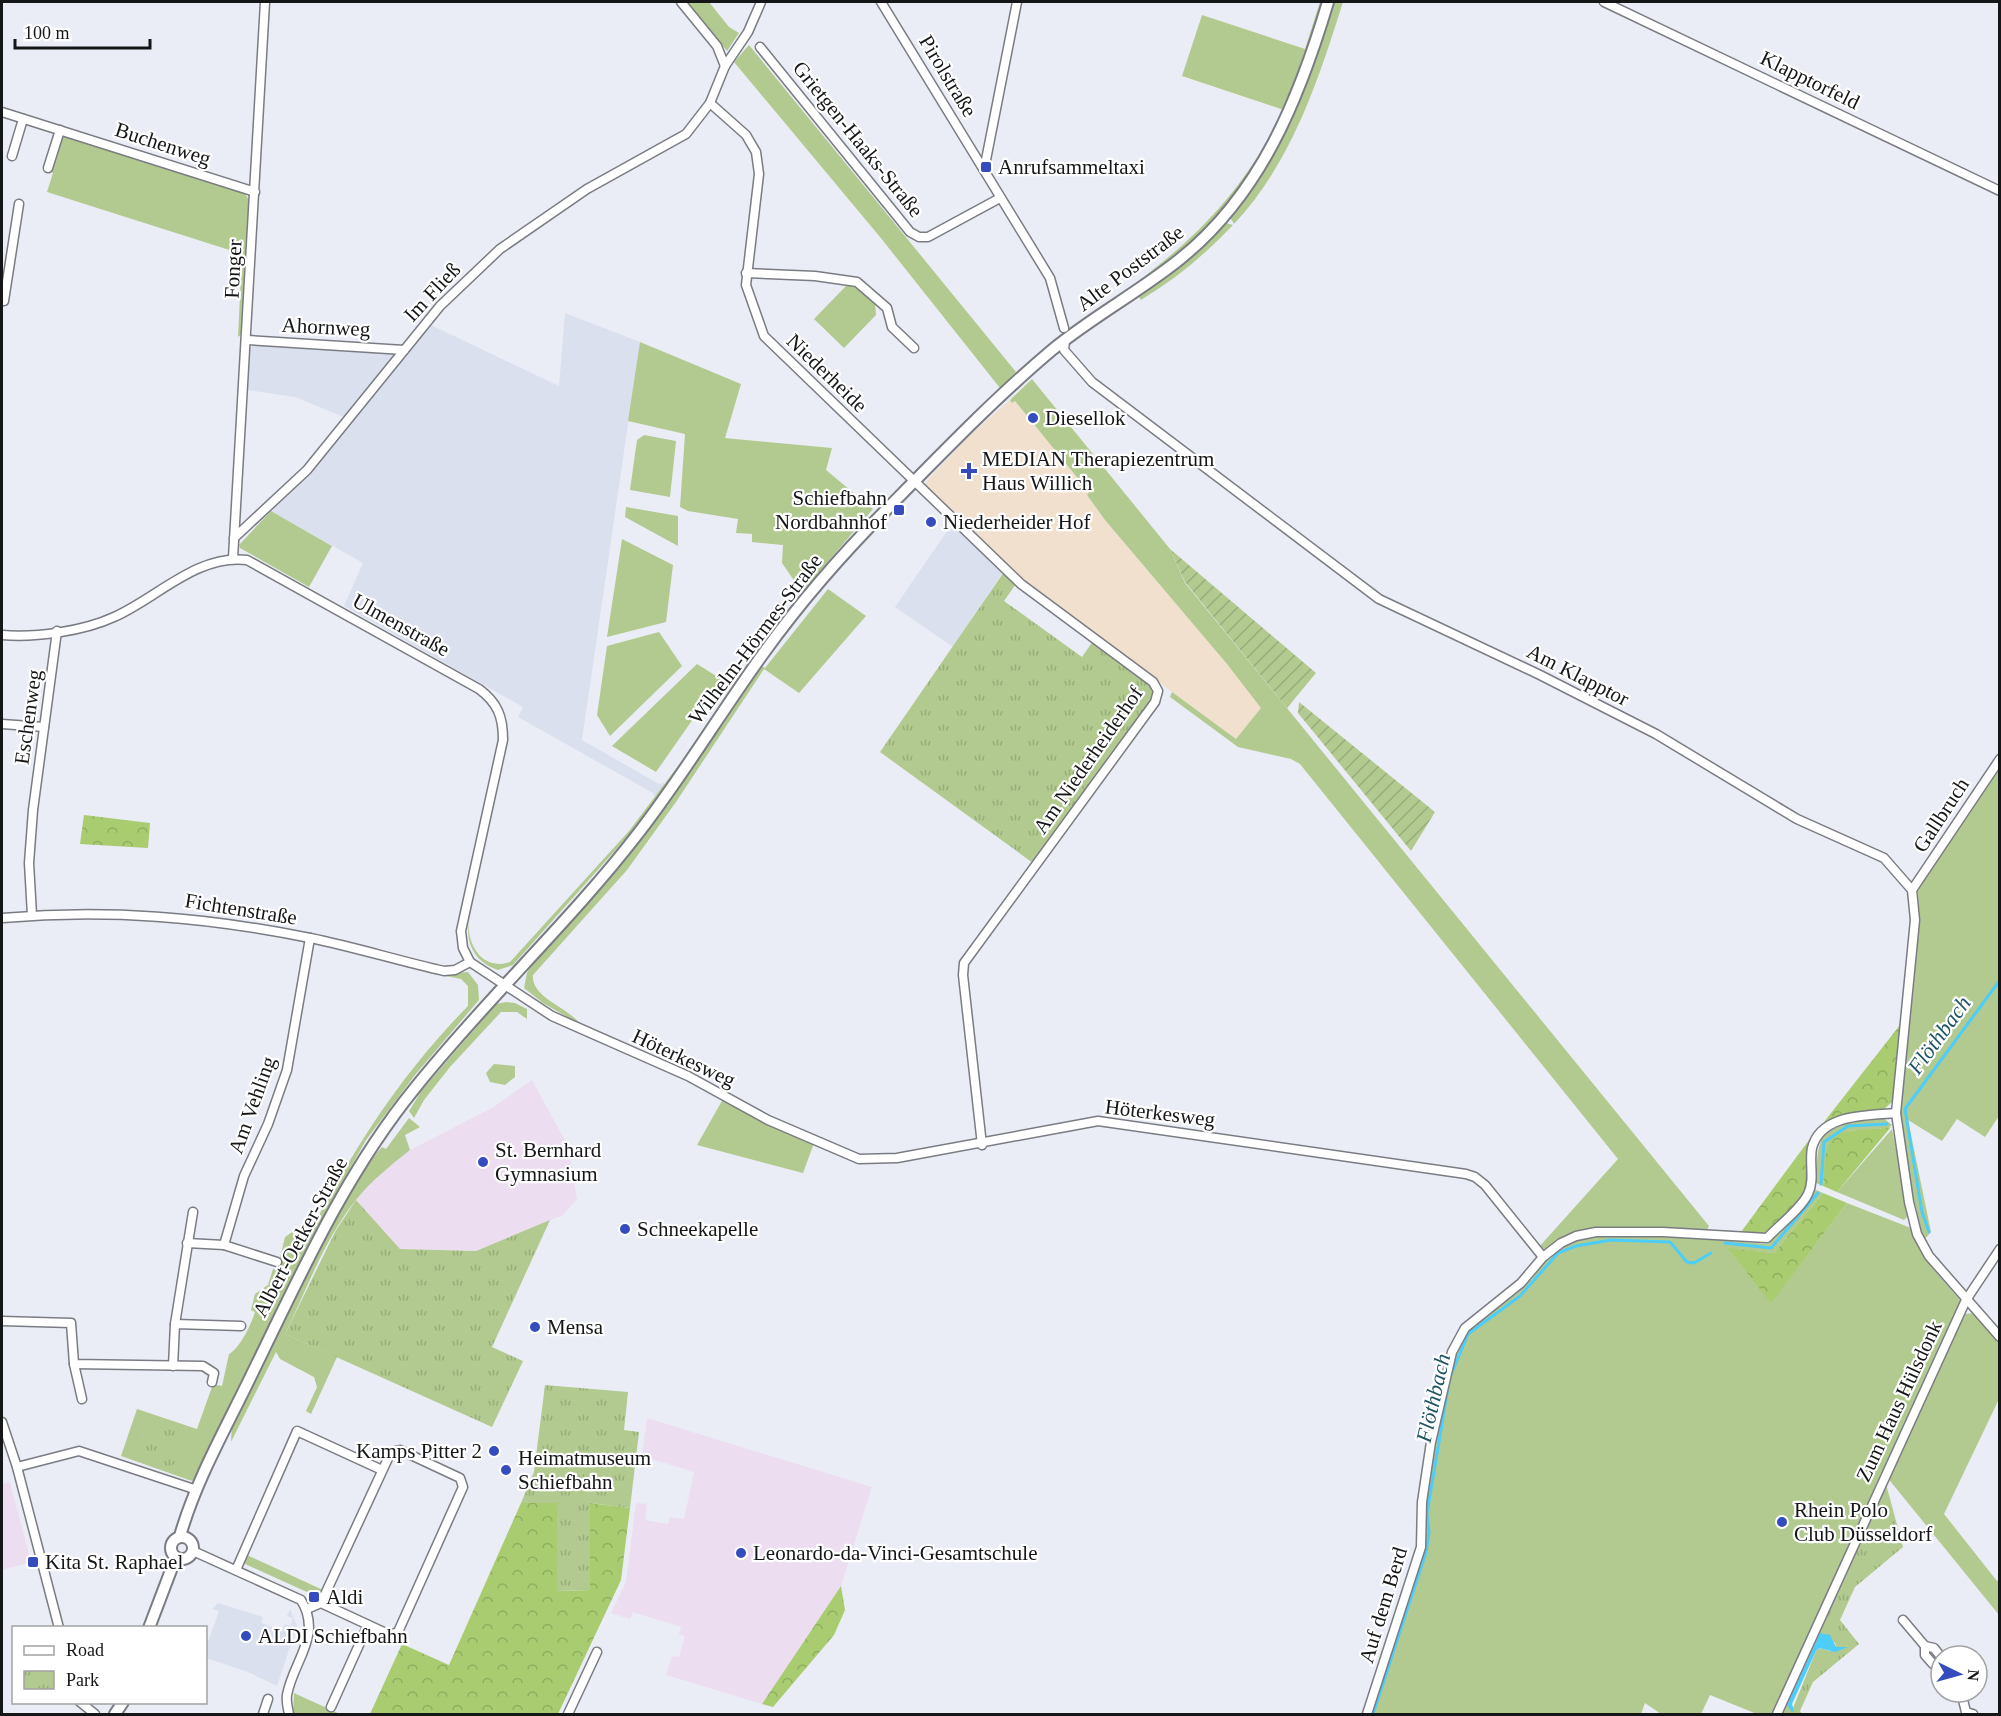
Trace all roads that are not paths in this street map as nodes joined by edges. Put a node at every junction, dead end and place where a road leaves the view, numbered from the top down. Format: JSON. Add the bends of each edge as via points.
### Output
{"nodes":[{"id":1,"x":265,"y":2,"type":"edge"},
{"id":2,"x":681,"y":2,"type":"edge"},
{"id":3,"x":761,"y":2,"type":"edge"},
{"id":4,"x":1017,"y":2,"type":"edge"},
{"id":5,"x":1329,"y":2,"type":"edge"},
{"id":6,"x":1604,"y":2,"type":"edge"},
{"id":7,"x":884,"y":3,"type":"edge"},
{"id":8,"x":760,"y":47,"type":"dead end"},
{"id":9,"x":725,"y":66,"type":"junction"},
{"id":10,"x":710,"y":104,"type":"junction"},
{"id":11,"x":2,"y":112,"type":"edge"},
{"id":12,"x":23,"y":119,"type":"junction"},
{"id":13,"x":60,"y":130,"type":"junction"},
{"id":14,"x":12,"y":156,"type":"dead end"},
{"id":15,"x":48,"y":168,"type":"dead end"},
{"id":16,"x":984,"y":170,"type":"junction"},
{"id":17,"x":2000,"y":191,"type":"edge"},
{"id":18,"x":255,"y":192,"type":"junction"},
{"id":19,"x":1000,"y":198,"type":"junction"},
{"id":20,"x":19,"y":204,"type":"dead end"},
{"id":21,"x":746,"y":273,"type":"junction"},
{"id":22,"x":2,"y":301,"type":"edge"},
{"id":23,"x":1064,"y":328,"type":"dead end"},
{"id":24,"x":247,"y":340,"type":"junction"},
{"id":25,"x":1065,"y":341,"type":"junction"},
{"id":26,"x":914,"y":348,"type":"dead end"},
{"id":27,"x":404,"y":350,"type":"junction"},
{"id":28,"x":914,"y":481,"type":"junction"},
{"id":29,"x":234,"y":538,"type":"junction"},
{"id":30,"x":233,"y":558,"type":"junction"},
{"id":31,"x":57,"y":632,"type":"junction"},
{"id":32,"x":2,"y":635,"type":"edge"},
{"id":33,"x":2,"y":724,"type":"edge"},
{"id":34,"x":45,"y":727,"type":"junction"},
{"id":35,"x":2000,"y":759,"type":"edge"},
{"id":36,"x":1912,"y":890,"type":"junction"},
{"id":37,"x":32,"y":915,"type":"junction"},
{"id":38,"x":2,"y":918,"type":"edge"},
{"id":39,"x":310,"y":938,"type":"junction"},
{"id":40,"x":470,"y":962,"type":"junction"},
{"id":41,"x":503,"y":986,"type":"junction"},
{"id":42,"x":1896,"y":1113,"type":"junction"},
{"id":43,"x":982,"y":1144,"type":"junction"},
{"id":44,"x":193,"y":1212,"type":"dead end"},
{"id":45,"x":187,"y":1242,"type":"junction"},
{"id":46,"x":224,"y":1245,"type":"junction"},
{"id":47,"x":2000,"y":1249,"type":"edge"},
{"id":48,"x":1543,"y":1257,"type":"junction"},
{"id":49,"x":277,"y":1262,"type":"dead end"},
{"id":50,"x":1966,"y":1300,"type":"junction"},
{"id":51,"x":2,"y":1321,"type":"edge"},
{"id":52,"x":175,"y":1324,"type":"junction"},
{"id":53,"x":241,"y":1326,"type":"dead end"},
{"id":54,"x":2000,"y":1337,"type":"edge"},
{"id":55,"x":74,"y":1364,"type":"junction"},
{"id":56,"x":173,"y":1366,"type":"junction"},
{"id":57,"x":212,"y":1382,"type":"dead end"},
{"id":58,"x":82,"y":1399,"type":"dead end"},
{"id":59,"x":2,"y":1422,"type":"edge"},
{"id":60,"x":17,"y":1467,"type":"junction"},
{"id":61,"x":382,"y":1470,"type":"junction"},
{"id":62,"x":197,"y":1490,"type":"junction"},
{"id":63,"x":180,"y":1536,"type":"junction"},
{"id":64,"x":193,"y":1551,"type":"junction"},
{"id":65,"x":176,"y":1557,"type":"junction"},
{"id":66,"x":236,"y":1570,"type":"junction"},
{"id":67,"x":321,"y":1603,"type":"junction"},
{"id":68,"x":307,"y":1610,"type":"junction"},
{"id":69,"x":1903,"y":1620,"type":"dead end"},
{"id":70,"x":368,"y":1625,"type":"junction"},
{"id":71,"x":58,"y":1626,"type":"edge"},
{"id":72,"x":150,"y":1626,"type":"edge"},
{"id":73,"x":1925,"y":1646,"type":"junction"},
{"id":74,"x":1929,"y":1647,"type":"edge"},
{"id":75,"x":597,"y":1652,"type":"dead end"},
{"id":76,"x":1929,"y":1660,"type":"edge"},
{"id":77,"x":268,"y":1699,"type":"dead end"},
{"id":78,"x":82,"y":1704,"type":"edge"},
{"id":79,"x":331,"y":1707,"type":"dead end"},
{"id":80,"x":95,"y":1714,"type":"edge"},
{"id":81,"x":263,"y":1714,"type":"edge"},
{"id":82,"x":289,"y":1714,"type":"edge"},
{"id":83,"x":568,"y":1714,"type":"edge"},
{"id":84,"x":1367,"y":1714,"type":"edge"},
{"id":85,"x":1777,"y":1714,"type":"edge"}],
"edges":[{"from":1,"to":18,"type":"street","name":"Fonger"},
{"from":2,"to":9,"type":"street","via":[[717,46]]},
{"from":3,"to":9,"type":"street","via":[[748,32]]},
{"from":4,"to":16,"type":"street"},
{"from":5,"to":25,"type":"street","name":"Alte Poststraße","via":[[1311,58],[1276,141],[1251,183],[1184,256]]},
{"from":6,"to":17,"type":"street","name":"Klapptorfeld"},
{"from":7,"to":16,"type":"street","name":"Pirolstraße"},
{"from":8,"to":19,"type":"street","name":"Grietgen-Haaks-Straße","via":[[910,232],[928,237]]},
{"from":9,"to":10,"type":"street"},
{"from":10,"to":21,"type":"street","name":"Niederheide","via":[[746,135],[756,152],[759,174]]},
{"from":10,"to":27,"type":"street","name":"Im Fließ","via":[[687,134],[587,189],[500,249],[440,306]]},
{"from":11,"to":12,"type":"street","name":"Buchenweg"},
{"from":12,"to":13,"type":"street","name":"Buchenweg"},
{"from":12,"to":14,"type":"street"},
{"from":13,"to":15,"type":"street"},
{"from":13,"to":18,"type":"street","name":"Buchenweg"},
{"from":16,"to":19,"type":"street","name":"Pirolstraße"},
{"from":18,"to":24,"type":"street","name":"Fonger"},
{"from":19,"to":23,"type":"street","name":"Pirolstraße","via":[[1050,278]]},
{"from":20,"to":22,"type":"street"},
{"from":21,"to":26,"type":"street","via":[[857,282],[886,308],[892,327]]},
{"from":21,"to":28,"type":"street","name":"Niederheide","via":[[746,285],[764,336]]},
{"from":24,"to":27,"type":"street","name":"Ahornweg"},
{"from":24,"to":29,"type":"street","name":"Fonger"},
{"from":25,"to":28,"type":"street","name":"Wilhelm-Hörmes-Straße"},
{"from":25,"to":36,"type":"street","name":"Am Klapptor","via":[[1064,350],[1092,382],[1379,599],[1656,734],[1797,819],[1884,858]]},
{"from":27,"to":29,"type":"street","name":"Im Fließ","via":[[307,470]]},
{"from":28,"to":41,"type":"street","name":"Wilhelm-Hörmes-Straße","via":[[852,545],[788,621],[662,801],[591,890]]},
{"from":28,"to":43,"type":"street","name":"Am Niederheiderhof","via":[[1022,584],[1153,682],[1158,690],[1155,702],[964,963]]},
{"from":29,"to":30,"type":"street"},
{"from":30,"to":31,"type":"street","via":[[199,568],[115,617],[81,629]]},
{"from":30,"to":40,"type":"street","name":"Ulmenstraße","via":[[247,560],[469,684],[497,707],[502,724],[502,751],[461,931],[462,948]]},
{"from":31,"to":32,"type":"street"},
{"from":31,"to":34,"type":"street","name":"Eschenweg"},
{"from":33,"to":34,"type":"street"},
{"from":34,"to":37,"type":"street","name":"Eschenweg","via":[[29,863]]},
{"from":35,"to":36,"type":"street","name":"Gallbruch"},
{"from":36,"to":42,"type":"street","via":[[1915,920]]},
{"from":37,"to":38,"type":"street","name":"Fichtenstraße"},
{"from":37,"to":39,"type":"street","name":"Fichtenstraße","via":[[98,912],[181,917]]},
{"from":39,"to":40,"type":"street","name":"Fichtenstraße","via":[[444,971]]},
{"from":39,"to":46,"type":"street","name":"Am Vehling","via":[[287,1070],[233,1211]]},
{"from":40,"to":41,"type":"street"},
{"from":41,"to":43,"type":"street","name":"Höterkesweg","via":[[562,1021],[688,1076],[761,1117],[852,1157],[881,1160]]},
{"from":41,"to":62,"type":"street","name":"Albert-Oetker-Straße","via":[[406,1098],[354,1173],[306,1262]]},
{"from":42,"to":48,"type":"street","via":[[1842,1119],[1821,1130],[1812,1147],[1808,1196],[1767,1238],[1596,1232],[1575,1236]]},
{"from":42,"to":50,"type":"street","via":[[1917,1234],[1929,1256]]},
{"from":43,"to":48,"type":"street","name":"Höterkesweg","via":[[1098,1121],[1466,1174],[1485,1185]]},
{"from":44,"to":45,"type":"street"},
{"from":45,"to":46,"type":"street"},
{"from":45,"to":52,"type":"street"},
{"from":46,"to":49,"type":"street"},
{"from":47,"to":50,"type":"street","name":"Zum Haus Hülsdonk"},
{"from":48,"to":84,"type":"street","name":"Auf dem Berd","via":[[1521,1282],[1465,1328],[1452,1352],[1431,1442],[1422,1502],[1421,1547]]},
{"from":50,"to":54,"type":"street"},
{"from":50,"to":85,"type":"street","name":"Zum Haus Hülsdonk"},
{"from":51,"to":55,"type":"street","via":[[71,1323]]},
{"from":52,"to":53,"type":"street"},
{"from":52,"to":56,"type":"street"},
{"from":55,"to":56,"type":"street"},
{"from":55,"to":58,"type":"street"},
{"from":56,"to":57,"type":"street","via":[[203,1366],[214,1373]]},
{"from":59,"to":60,"type":"street"},
{"from":60,"to":62,"type":"street","via":[[79,1451]]},
{"from":60,"to":71,"type":"street"},
{"from":61,"to":66,"type":"street","via":[[297,1431]]},
{"from":61,"to":67,"type":"street"},
{"from":61,"to":70,"type":"street","via":[[391,1452],[400,1450],[460,1478],[463,1487],[398,1632],[390,1635]]},
{"from":62,"to":63,"type":"street","name":"Albert-Oetker-Straße"},
{"from":63,"to":64,"type":"street","via":[[192,1541]]},
{"from":63,"to":65,"type":"street","name":"Albert-Oetker-Straße","via":[[171,1545]]},
{"from":64,"to":65,"type":"street","via":[[186,1558]]},
{"from":64,"to":66,"type":"street"},
{"from":65,"to":72,"type":"street","name":"Albert-Oetker-Straße"},
{"from":66,"to":68,"type":"street","via":[[301,1600]]},
{"from":67,"to":68,"type":"street"},
{"from":67,"to":70,"type":"street"},
{"from":68,"to":82,"type":"street","via":[[311,1631],[287,1697]]},
{"from":69,"to":73,"type":"street"},
{"from":70,"to":79,"type":"street"},
{"from":73,"to":74,"type":"street"},
{"from":73,"to":76,"type":"street"},
{"from":75,"to":83,"type":"street"},
{"from":77,"to":81,"type":"street"},
{"from":78,"to":80,"type":"street"}]}
